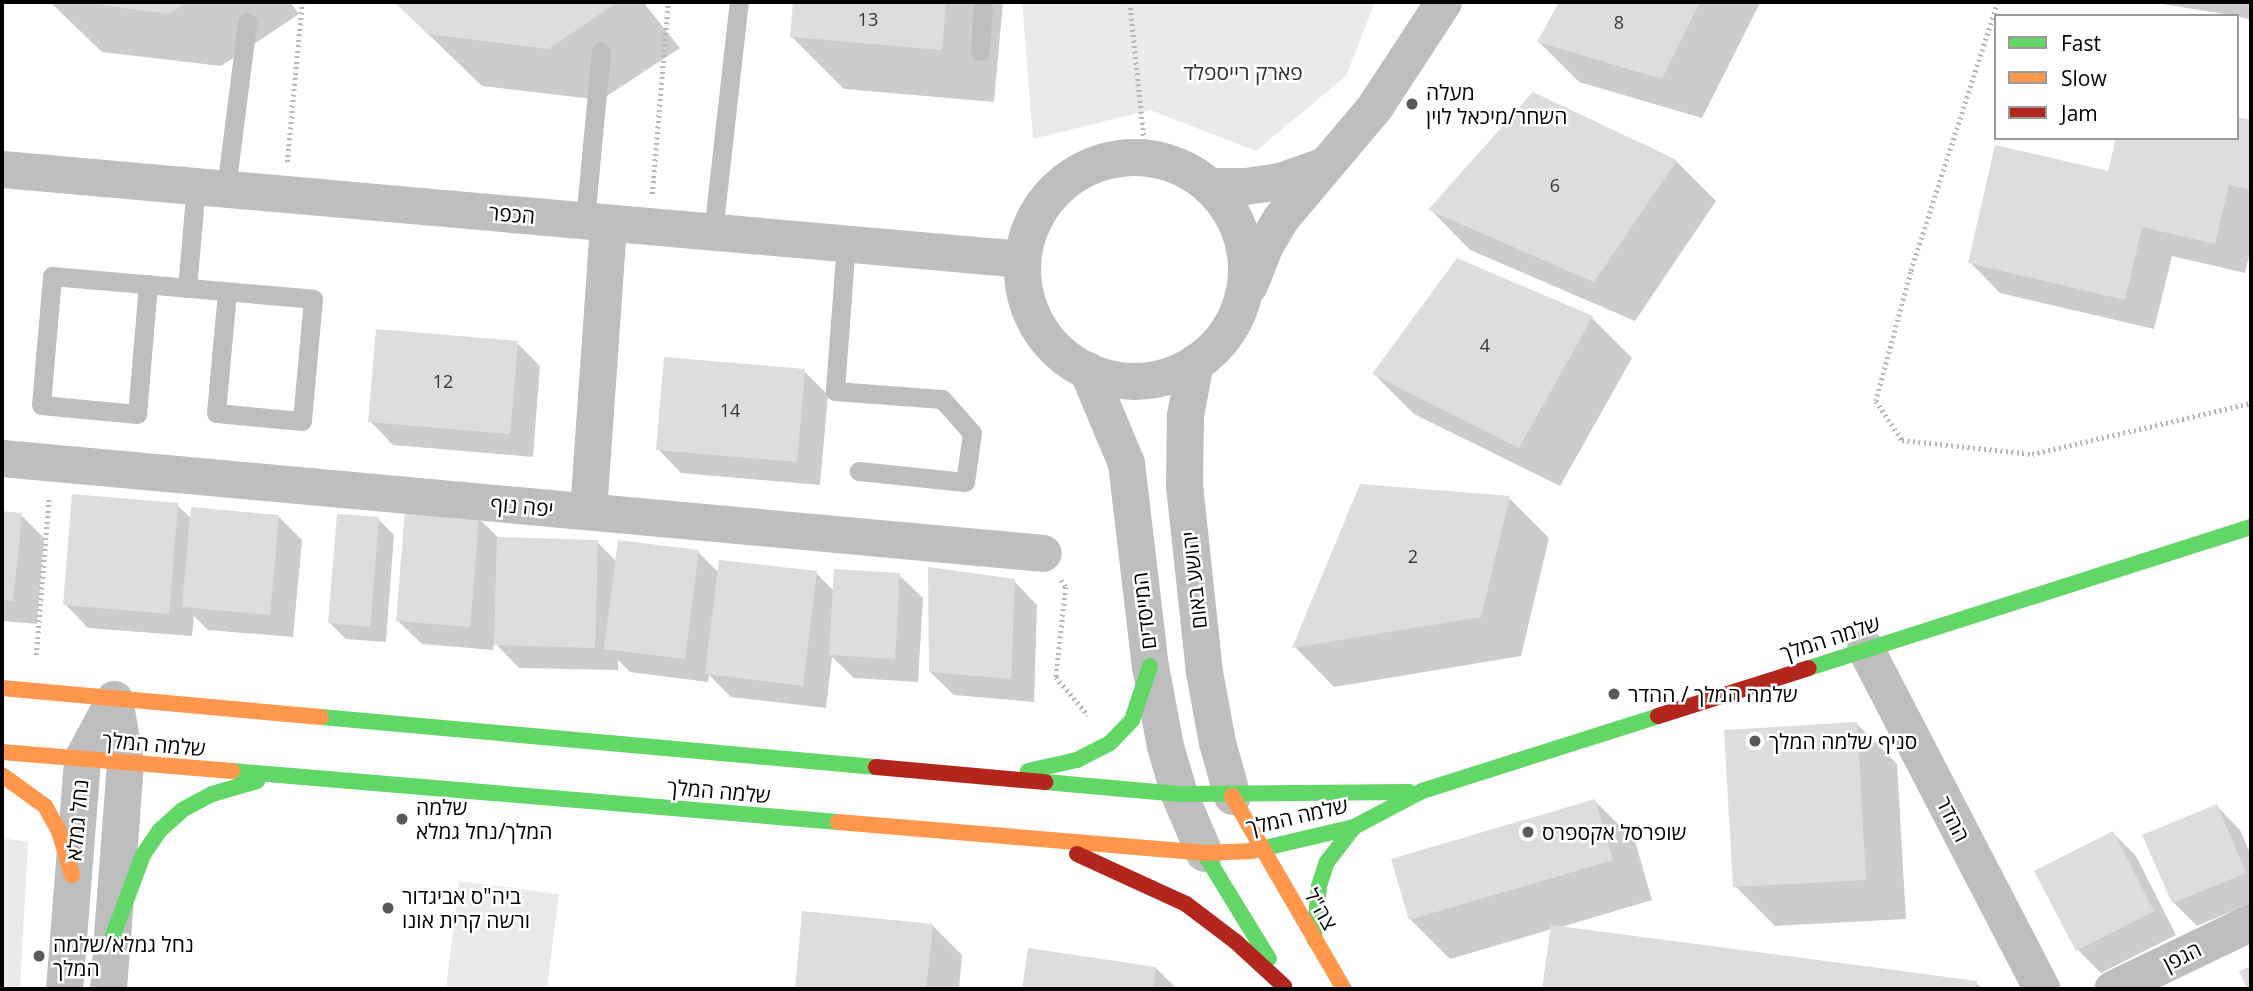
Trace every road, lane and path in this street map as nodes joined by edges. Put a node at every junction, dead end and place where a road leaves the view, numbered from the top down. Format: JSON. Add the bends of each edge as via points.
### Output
{"nodes":[{"id":1,"x":302,"y":2,"type":"edge"},
{"id":2,"x":668,"y":2,"type":"edge"},
{"id":3,"x":738,"y":2,"type":"edge"},
{"id":4,"x":983,"y":2,"type":"edge"},
{"id":5,"x":1130,"y":2,"type":"edge"},
{"id":6,"x":1443,"y":2,"type":"edge"},
{"id":7,"x":1994,"y":14,"type":"edge"},
{"id":8,"x":247,"y":22,"type":"dead end"},
{"id":9,"x":980,"y":51,"type":"dead end"},
{"id":10,"x":601,"y":52,"type":"dead end"},
{"id":11,"x":1146,"y":158,"type":"junction"},
{"id":12,"x":1326,"y":164,"type":"junction"},
{"id":13,"x":2,"y":169,"type":"edge"},
{"id":14,"x":1209,"y":186,"type":"junction"},
{"id":15,"x":211,"y":187,"type":"junction"},
{"id":16,"x":284,"y":194,"type":"junction"},
{"id":17,"x":597,"y":221,"type":"junction"},
{"id":18,"x":649,"y":226,"type":"junction"},
{"id":19,"x":713,"y":232,"type":"junction"},
{"id":20,"x":846,"y":243,"type":"junction"},
{"id":21,"x":1023,"y":259,"type":"junction"},
{"id":22,"x":148,"y":284,"type":"junction"},
{"id":23,"x":187,"y":288,"type":"junction"},
{"id":24,"x":227,"y":291,"type":"junction"},
{"id":25,"x":1238,"y":313,"type":"junction"},
{"id":26,"x":1195,"y":362,"type":"junction"},
{"id":27,"x":1087,"y":370,"type":"junction"},
{"id":28,"x":2251,"y":403,"type":"edge"},
{"id":29,"x":2,"y":458,"type":"edge"},
{"id":30,"x":52,"y":463,"type":"junction"},
{"id":31,"x":859,"y":471,"type":"dead end"},
{"id":32,"x":587,"y":512,"type":"junction"},
{"id":33,"x":2251,"y":527,"type":"edge"},
{"id":34,"x":1043,"y":553,"type":"joint"},
{"id":35,"x":1865,"y":649,"type":"junction"},
{"id":36,"x":1150,"y":666,"type":"junction"},
{"id":37,"x":2,"y":688,"type":"edge"},
{"id":38,"x":33,"y":691,"type":"junction"},
{"id":39,"x":114,"y":699,"type":"junction"},
{"id":40,"x":1110,"y":743,"type":"junction"},
{"id":41,"x":2,"y":752,"type":"edge"},
{"id":42,"x":82,"y":759,"type":"junction"},
{"id":43,"x":125,"y":762,"type":"junction"},
{"id":44,"x":2,"y":775,"type":"edge"},
{"id":45,"x":290,"y":776,"type":"junction"},
{"id":46,"x":984,"y":778,"type":"junction"},
{"id":47,"x":1422,"y":792,"type":"junction"},
{"id":48,"x":1179,"y":794,"type":"junction"},
{"id":49,"x":1232,"y":796,"type":"junction"},
{"id":50,"x":1354,"y":827,"type":"junction"},
{"id":51,"x":1028,"y":839,"type":"junction"},
{"id":52,"x":1263,"y":850,"type":"junction"},
{"id":53,"x":1204,"y":853,"type":"junction"},
{"id":54,"x":72,"y":875,"type":"junction"},
{"id":55,"x":2251,"y":922,"type":"edge"},
{"id":56,"x":112,"y":938,"type":"junction"},
{"id":57,"x":1314,"y":939,"type":"junction"},
{"id":58,"x":1285,"y":987,"type":"edge"},
{"id":59,"x":64,"y":989,"type":"edge"},
{"id":60,"x":108,"y":989,"type":"edge"},
{"id":61,"x":1344,"y":989,"type":"edge"},
{"id":62,"x":2042,"y":989,"type":"edge"},
{"id":63,"x":2112,"y":989,"type":"edge"}],
"edges":[{"from":1,"to":16,"type":"path"},
{"from":2,"to":18,"type":"path"},
{"from":3,"to":19,"type":"lane"},
{"from":4,"to":9,"type":"lane"},
{"from":5,"to":11,"type":"path"},
{"from":6,"to":12,"type":"street","via":[[1375,106]]},
{"from":7,"to":28,"type":"path","via":[[1911,272],[1876,401],[1902,440],[2032,454]]},
{"from":8,"to":15,"type":"lane"},
{"from":10,"to":17,"type":"lane"},
{"from":11,"to":14,"type":"street","via":[[1180,167]]},
{"from":11,"to":21,"type":"street","via":[[1121,157],[1073,174],[1038,211],[1027,234]]},
{"from":12,"to":14,"type":"street","via":[[1280,181]]},
{"from":12,"to":25,"type":"street","via":[[1280,219]]},
{"from":13,"to":15,"type":"street","name":"הכפר"},
{"from":14,"to":25,"type":"street","via":[[1228,206],[1240,231],[1246,272]]},
{"from":15,"to":16,"type":"street","name":"הכפר"},
{"from":15,"to":23,"type":"lane"},
{"from":16,"to":17,"type":"street","name":"הכפר"},
{"from":17,"to":18,"type":"street","name":"הכפר"},
{"from":17,"to":32,"type":"street"},
{"from":18,"to":19,"type":"street","name":"הכפר"},
{"from":19,"to":20,"type":"street","name":"הכפר"},
{"from":20,"to":21,"type":"street","name":"הכפר"},
{"from":20,"to":31,"type":"lane","via":[[835,391],[942,398],[972,433],[965,482]]},
{"from":21,"to":27,"type":"street","via":[[1023,281],[1037,325],[1051,343]]},
{"from":22,"to":22,"type":"lane","via":[[52,276],[41,405],[137,414]]},
{"from":22,"to":23,"type":"lane"},
{"from":23,"to":24,"type":"lane"},
{"from":24,"to":24,"type":"lane","via":[[216,413],[302,421],[313,299]]},
{"from":25,"to":26,"type":"street","via":[[1213,349]]},
{"from":26,"to":27,"type":"street","via":[[1175,373],[1131,380]]},
{"from":26,"to":49,"type":"street","name":"יהושע באום","via":[[1185,415],[1184,485],[1204,672]]},
{"from":27,"to":36,"type":"street","name":"המייסדים","via":[[1126,463]]},
{"from":29,"to":30,"type":"street","name":"יפה נוף"},
{"from":30,"to":32,"type":"street","name":"יפה נוף"},
{"from":30,"to":38,"type":"path"},
{"from":32,"to":34,"type":"street","name":"יפה נוף"},
{"from":33,"to":35,"type":"street","name":"שלמה המלך"},
{"from":34,"to":40,"type":"path","via":[[1066,587],[1056,677]]},
{"from":35,"to":47,"type":"street","name":"שלמה המלך"},
{"from":35,"to":62,"type":"street","name":"ההדר"},
{"from":36,"to":40,"type":"street","via":[[1132,720]]},
{"from":36,"to":48,"type":"street","name":"המייסדים"},
{"from":37,"to":38,"type":"street","name":"שלמה המלך"},
{"from":38,"to":39,"type":"street","name":"שלמה המלך"},
{"from":39,"to":42,"type":"street","name":"נחל גמלא"},
{"from":39,"to":43,"type":"street","name":"נחל גמלא"},
{"from":39,"to":46,"type":"street","name":"שלמה המלך"},
{"from":40,"to":46,"type":"street","via":[[1077,760]]},
{"from":41,"to":42,"type":"street","name":"שלמה המלך"},
{"from":42,"to":43,"type":"street","name":"שלמה המלך"},
{"from":42,"to":54,"type":"street","name":"נחל גמלא"},
{"from":43,"to":45,"type":"street","name":"שלמה המלך"},
{"from":43,"to":56,"type":"street","name":"נחל גמלא"},
{"from":44,"to":54,"type":"street","via":[[45,806],[59,831]]},
{"from":45,"to":51,"type":"street","name":"שלמה המלך"},
{"from":45,"to":56,"type":"street","via":[[212,794],[182,810],[159,831],[143,855]]},
{"from":46,"to":48,"type":"street","name":"שלמה המלך"},
{"from":47,"to":49,"type":"street","name":"שלמה המלך"},
{"from":47,"to":50,"type":"street","name":"שלמה המלך"},
{"from":48,"to":49,"type":"street","name":"שלמה המלך"},
{"from":48,"to":53,"type":"street","name":"המייסדים"},
{"from":49,"to":52,"type":"street"},
{"from":50,"to":52,"type":"street","name":"שלמה המלך"},
{"from":50,"to":57,"type":"street","via":[[1327,862]]},
{"from":51,"to":53,"type":"street","name":"שלמה המלך"},
{"from":51,"to":58,"type":"street","via":[[1094,859],[1186,904]]},
{"from":52,"to":53,"type":"street","name":"שלמה המלך"},
{"from":52,"to":57,"type":"street","name":"צה\"ל"},
{"from":53,"to":58,"type":"street"},
{"from":54,"to":59,"type":"street","name":"נחל גמלא"},
{"from":55,"to":63,"type":"street","name":"הגפן"},
{"from":56,"to":60,"type":"street","name":"נחל גמלא"},
{"from":57,"to":61,"type":"street","name":"צה\"ל"}]}
